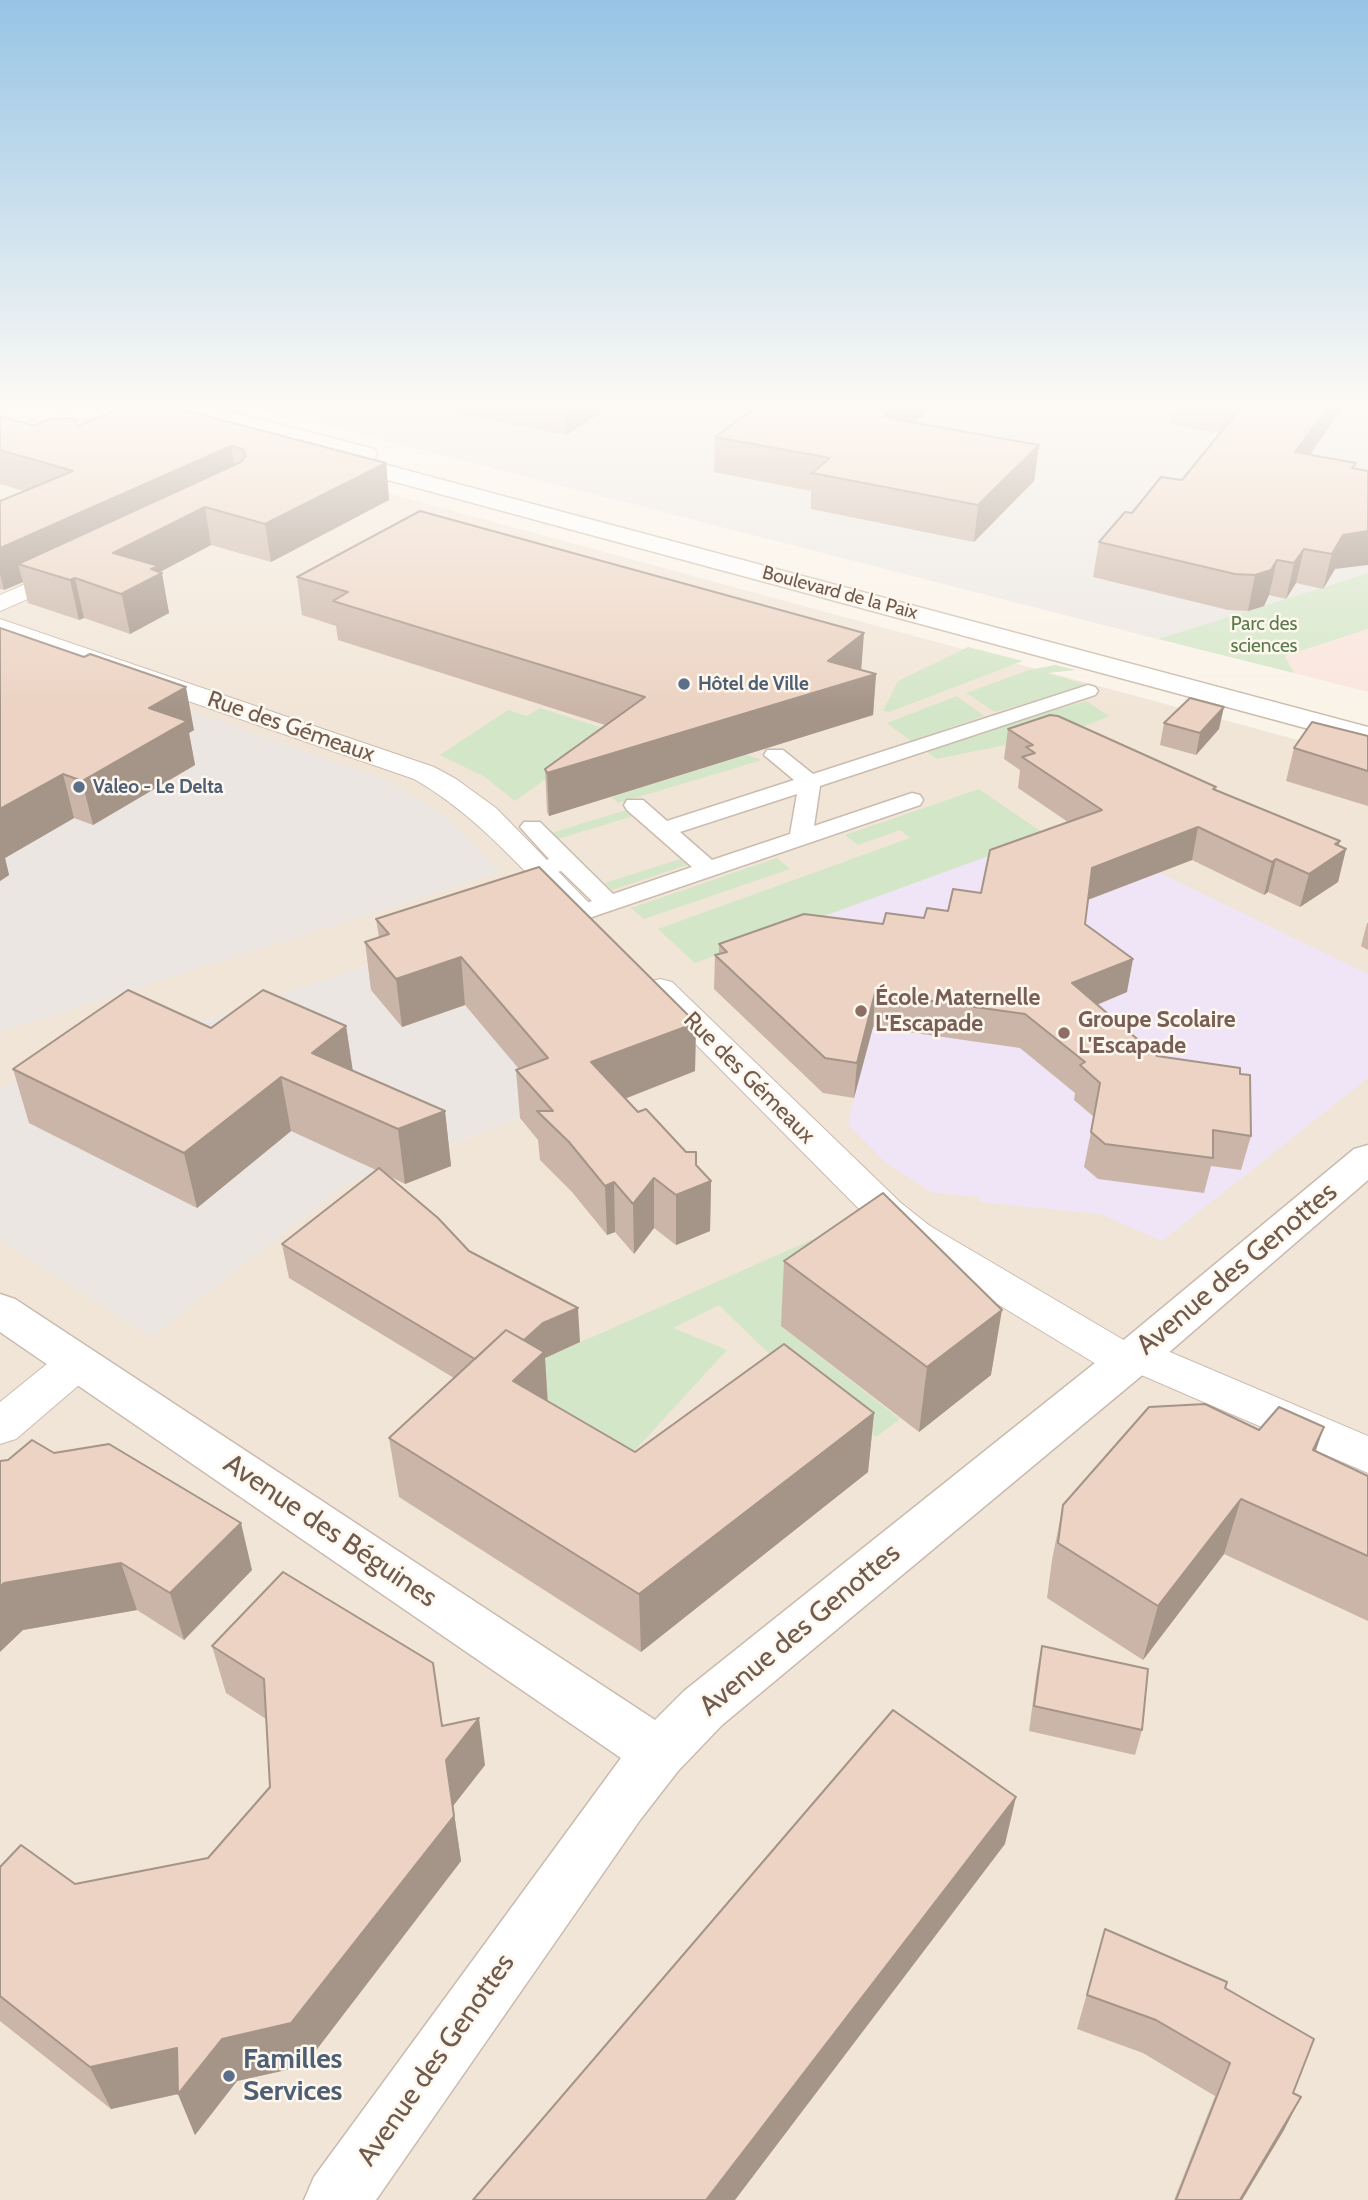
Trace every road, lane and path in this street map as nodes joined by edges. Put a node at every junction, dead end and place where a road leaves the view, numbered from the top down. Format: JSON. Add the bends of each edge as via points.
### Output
{"nodes":[{"id":1,"x":514,"y":506,"type":"edge"},
{"id":2,"x":565,"y":506,"type":"edge"},
{"id":3,"x":95,"y":559,"type":"edge"},
{"id":4,"x":0,"y":604,"type":"edge"},
{"id":5,"x":0,"y":627,"type":"edge"},
{"id":6,"x":1088,"y":691,"type":"dead end"},
{"id":7,"x":1368,"y":717,"type":"edge"},
{"id":8,"x":1368,"y":736,"type":"edge"},
{"id":9,"x":775,"y":755,"type":"dead end"},
{"id":10,"x":810,"y":782,"type":"junction"},
{"id":11,"x":912,"y":800,"type":"dead end"},
{"id":12,"x":635,"y":805,"type":"dead end"},
{"id":13,"x":532,"y":827,"type":"dead end"},
{"id":14,"x":664,"y":830,"type":"junction"},
{"id":15,"x":801,"y":837,"type":"junction"},
{"id":16,"x":553,"y":866,"type":"junction"},
{"id":17,"x":708,"y":869,"type":"junction"},
{"id":18,"x":596,"y":907,"type":"junction"},
{"id":19,"x":608,"y":937,"type":"edge"},
{"id":20,"x":636,"y":965,"type":"edge"},
{"id":21,"x":1368,"y":1158,"type":"edge"},
{"id":22,"x":0,"y":1310,"type":"edge"},
{"id":23,"x":1131,"y":1358,"type":"junction"},
{"id":24,"x":78,"y":1362,"type":"junction"},
{"id":25,"x":0,"y":1427,"type":"edge"},
{"id":26,"x":1368,"y":1455,"type":"edge"},
{"id":27,"x":659,"y":1753,"type":"junction"},
{"id":28,"x":337,"y":2200,"type":"edge"}],
"edges":[{"from":1,"to":8,"type":"main road","name":"Boulevard de la Paix"},
{"from":2,"to":7,"type":"main road","name":"Boulevard de la Paix"},
{"from":3,"to":4,"type":"street"},
{"from":5,"to":16,"type":"street","name":"Rue des Gémeaux","via":[[424,773]]},
{"from":6,"to":10,"type":"street"},
{"from":9,"to":10,"type":"street"},
{"from":10,"to":14,"type":"street"},
{"from":10,"to":15,"type":"street"},
{"from":11,"to":15,"type":"street"},
{"from":12,"to":14,"type":"street"},
{"from":13,"to":16,"type":"street"},
{"from":14,"to":17,"type":"street"},
{"from":15,"to":17,"type":"street"},
{"from":16,"to":18,"type":"street","name":"Rue des Gémeaux"},
{"from":17,"to":18,"type":"street"},
{"from":18,"to":19,"type":"street","name":"Rue des Gémeaux"},
{"from":20,"to":23,"type":"street","name":"Rue des Gémeaux","via":[[916,1236]]},
{"from":21,"to":23,"type":"main road","name":"Avenue des Genottes"},
{"from":22,"to":24,"type":"main road","name":"Avenue des Béguines"},
{"from":23,"to":26,"type":"street","name":"Rue des Gémeaux"},
{"from":23,"to":27,"type":"main road","name":"Avenue des Genottes","via":[[703,1708]]},
{"from":24,"to":25,"type":"street"},
{"from":24,"to":27,"type":"main road","name":"Avenue des Béguines"},
{"from":27,"to":28,"type":"main road","name":"Avenue des Genottes","via":[[612,1811]]}]}
